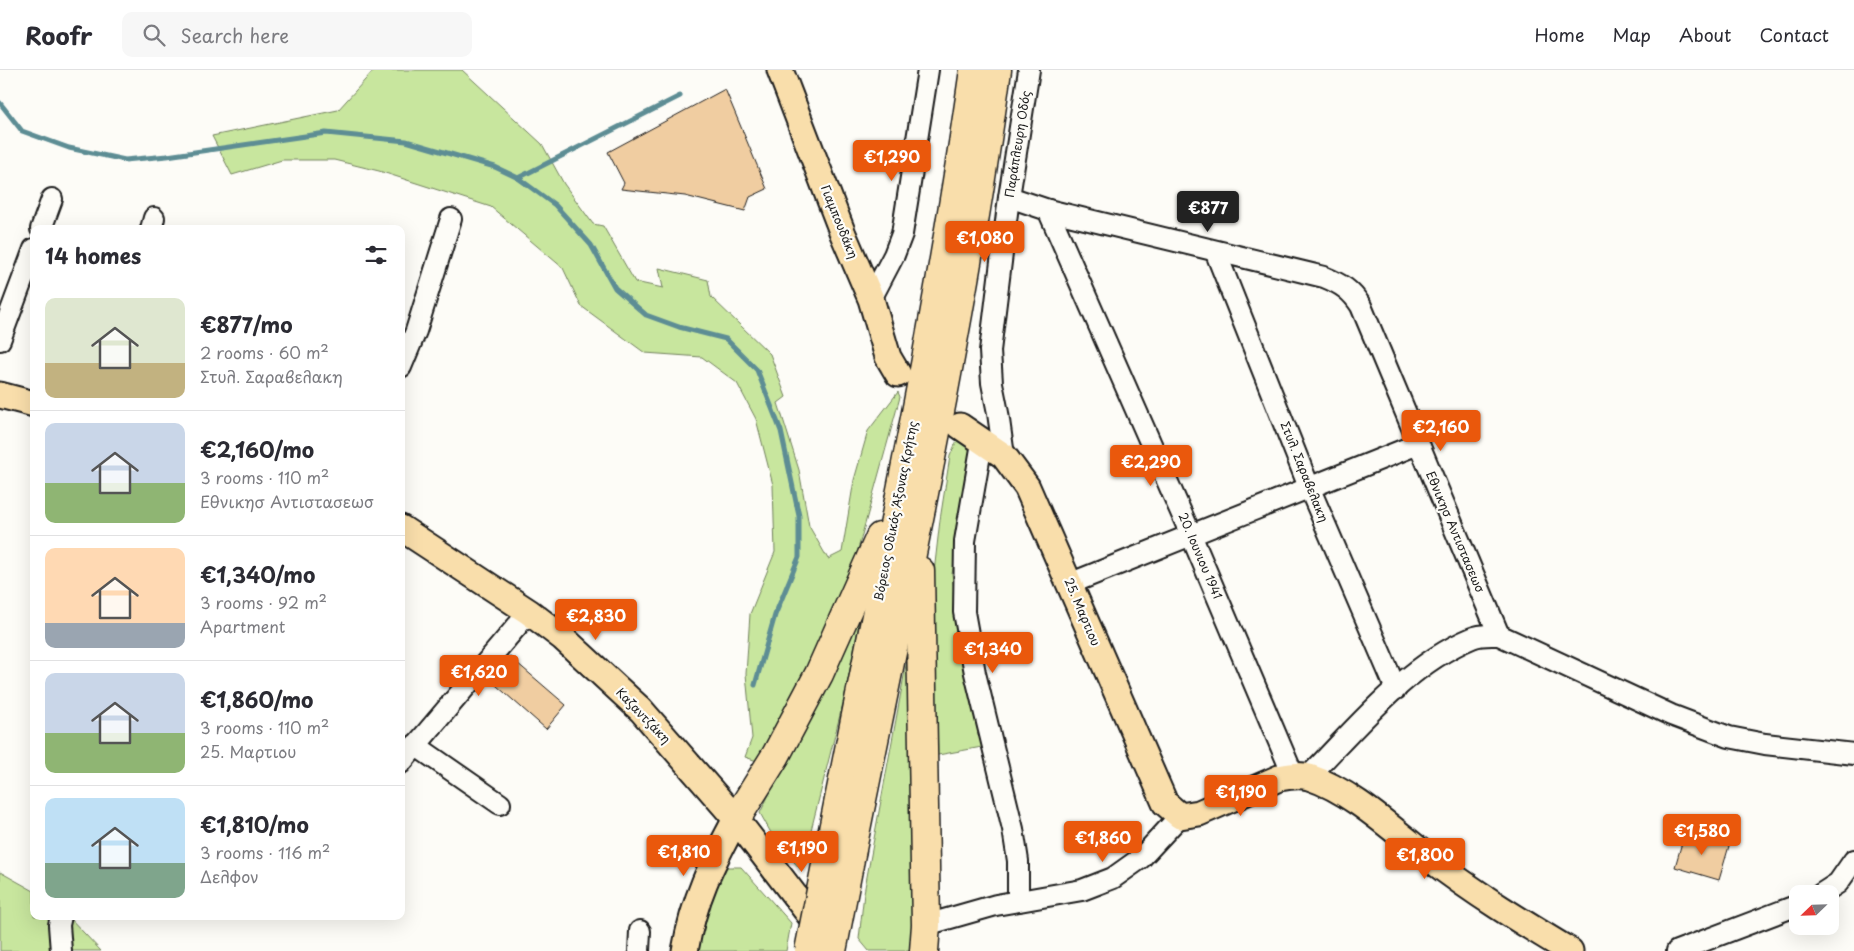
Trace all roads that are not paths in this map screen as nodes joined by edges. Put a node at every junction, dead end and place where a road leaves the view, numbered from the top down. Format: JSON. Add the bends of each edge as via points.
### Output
{"nodes":[{"id":1,"x":780,"y":70,"type":"edge"},
{"id":2,"x":928,"y":70,"type":"edge"},
{"id":3,"x":974,"y":70,"type":"edge"},
{"id":4,"x":997,"y":70,"type":"edge"},
{"id":5,"x":1029,"y":70,"type":"edge"},
{"id":6,"x":1010,"y":197,"type":"junction"},
{"id":7,"x":52,"y":199,"type":"dead end"},
{"id":8,"x":1048,"y":210,"type":"junction"},
{"id":9,"x":451,"y":219,"type":"dead end"},
{"id":10,"x":42,"y":225,"type":"edge"},
{"id":11,"x":1216,"y":253,"type":"junction"},
{"id":12,"x":30,"y":260,"type":"edge"},
{"id":13,"x":871,"y":299,"type":"junction"},
{"id":14,"x":0,"y":340,"type":"edge"},
{"id":15,"x":405,"y":358,"type":"edge"},
{"id":16,"x":898,"y":374,"type":"dead end"},
{"id":17,"x":0,"y":395,"type":"edge"},
{"id":18,"x":30,"y":403,"type":"edge"},
{"id":19,"x":960,"y":426,"type":"dead end"},
{"id":20,"x":982,"y":443,"type":"junction"},
{"id":21,"x":1418,"y":444,"type":"junction"},
{"id":22,"x":1004,"y":456,"type":"junction"},
{"id":23,"x":1309,"y":487,"type":"junction"},
{"id":24,"x":909,"y":502,"type":"junction"},
{"id":25,"x":405,"y":531,"type":"edge"},
{"id":26,"x":1191,"y":535,"type":"junction"},
{"id":27,"x":1069,"y":584,"type":"junction"},
{"id":28,"x":529,"y":612,"type":"junction"},
{"id":29,"x":1499,"y":635,"type":"junction"},
{"id":30,"x":1396,"y":689,"type":"junction"},
{"id":31,"x":415,"y":745,"type":"junction"},
{"id":32,"x":1854,"y":754,"type":"edge"},
{"id":33,"x":405,"y":757,"type":"edge"},
{"id":34,"x":1300,"y":776,"type":"junction"},
{"id":35,"x":500,"y":804,"type":"dead end"},
{"id":36,"x":1180,"y":816,"type":"junction"},
{"id":37,"x":736,"y":820,"type":"junction"},
{"id":38,"x":841,"y":847,"type":"junction"},
{"id":39,"x":1854,"y":860,"type":"edge"},
{"id":40,"x":1835,"y":885,"type":"edge"},
{"id":41,"x":1018,"y":901,"type":"junction"},
{"id":42,"x":1789,"y":908,"type":"edge"},
{"id":43,"x":60,"y":920,"type":"edge"},
{"id":44,"x":925,"y":938,"type":"edge"},
{"id":45,"x":61,"y":951,"type":"edge"},
{"id":46,"x":685,"y":951,"type":"edge"},
{"id":47,"x":809,"y":951,"type":"edge"},
{"id":48,"x":832,"y":951,"type":"edge"},
{"id":49,"x":840,"y":951,"type":"edge"},
{"id":50,"x":1570,"y":951,"type":"edge"},
{"id":51,"x":1677,"y":951,"type":"edge"}],
"edges":[{"from":1,"to":13,"type":"main road","name":"Γιαμπουδάκη","via":[[842,234]]},
{"from":2,"to":13,"type":"street","via":[[902,234]]},
{"from":3,"to":24,"type":"highway","name":"Βόρειος Οδικός Άξονας Κρήτης","via":[[934,319]]},
{"from":4,"to":24,"type":"highway","name":"Βόρειος Οδικός Άξονας Κρήτης","via":[[980,193]]},
{"from":5,"to":6,"type":"street","name":"Παράπλευρη Οδός"},
{"from":6,"to":8,"type":"street"},
{"from":6,"to":22,"type":"street","name":"Παράπλευρη Οδός","via":[[990,351]]},
{"from":7,"to":10,"type":"street"},
{"from":8,"to":11,"type":"street"},
{"from":8,"to":26,"type":"street","name":"20. Ιουνιου 1941"},
{"from":9,"to":15,"type":"street"},
{"from":11,"to":21,"type":"street","name":"Εθνικησ Αντιστασεωσ","via":[[1324,277],[1351,292],[1361,306]]},
{"from":11,"to":23,"type":"street","name":"Στυλ. Σαραβελακη"},
{"from":12,"to":14,"type":"street"},
{"from":13,"to":16,"type":"main road","name":"Γιαμπουδάκη","via":[[888,357]]},
{"from":17,"to":18,"type":"main road"},
{"from":19,"to":20,"type":"main road","name":"25. Μαρτιου"},
{"from":20,"to":22,"type":"main road","name":"25. Μαρτιου"},
{"from":20,"to":41,"type":"street","via":[[965,541],[964,612],[1013,830],[1018,861]]},
{"from":21,"to":23,"type":"street"},
{"from":21,"to":29,"type":"street","name":"Εθνικησ Αντιστασεωσ"},
{"from":22,"to":27,"type":"main road","name":"25. Μαρτιου","via":[[1027,487]]},
{"from":23,"to":26,"type":"street"},
{"from":23,"to":30,"type":"street","name":"Στυλ. Σαραβελακη"},
{"from":24,"to":37,"type":"highway","via":[[868,560],[820,674],[776,756]]},
{"from":24,"to":38,"type":"highway","name":"Βόρειος Οδικός Άξονας Κρήτης"},
{"from":24,"to":44,"type":"highway","via":[[919,622]]},
{"from":25,"to":28,"type":"main road","name":"Καζαντζάκη"},
{"from":26,"to":27,"type":"street"},
{"from":26,"to":34,"type":"street","name":"20. Ιουνιου 1941"},
{"from":27,"to":36,"type":"main road","name":"25. Μαρτιου","via":[[1165,803]]},
{"from":28,"to":31,"type":"street"},
{"from":28,"to":37,"type":"main road","name":"Καζαντζάκη","via":[[563,638],[641,710]]},
{"from":29,"to":30,"type":"street","via":[[1474,637],[1435,658]]},
{"from":29,"to":32,"type":"street","via":[[1671,715],[1729,737]]},
{"from":30,"to":34,"type":"street"},
{"from":31,"to":33,"type":"street"},
{"from":31,"to":35,"type":"street"},
{"from":34,"to":36,"type":"main road","via":[[1279,778],[1199,813]]},
{"from":34,"to":50,"type":"main road","via":[[1372,812],[1493,904]]},
{"from":36,"to":41,"type":"street","via":[[1141,858],[1113,878],[1082,890]]},
{"from":37,"to":46,"type":"main road","via":[[707,872],[692,915]]},
{"from":37,"to":49,"type":"main road","name":"Καζαντζάκη"},
{"from":38,"to":47,"type":"highway","name":"Βόρειος Οδικός Άξονας Κρήτης","bridge":true},
{"from":38,"to":48,"type":"highway","name":"Βόρειος Οδικός Άξονας Κρήτης","bridge":true},
{"from":39,"to":40,"type":"street"},
{"from":41,"to":44,"type":"street","via":[[996,905]]},
{"from":42,"to":51,"type":"street"},
{"from":43,"to":45,"type":"street"}]}
